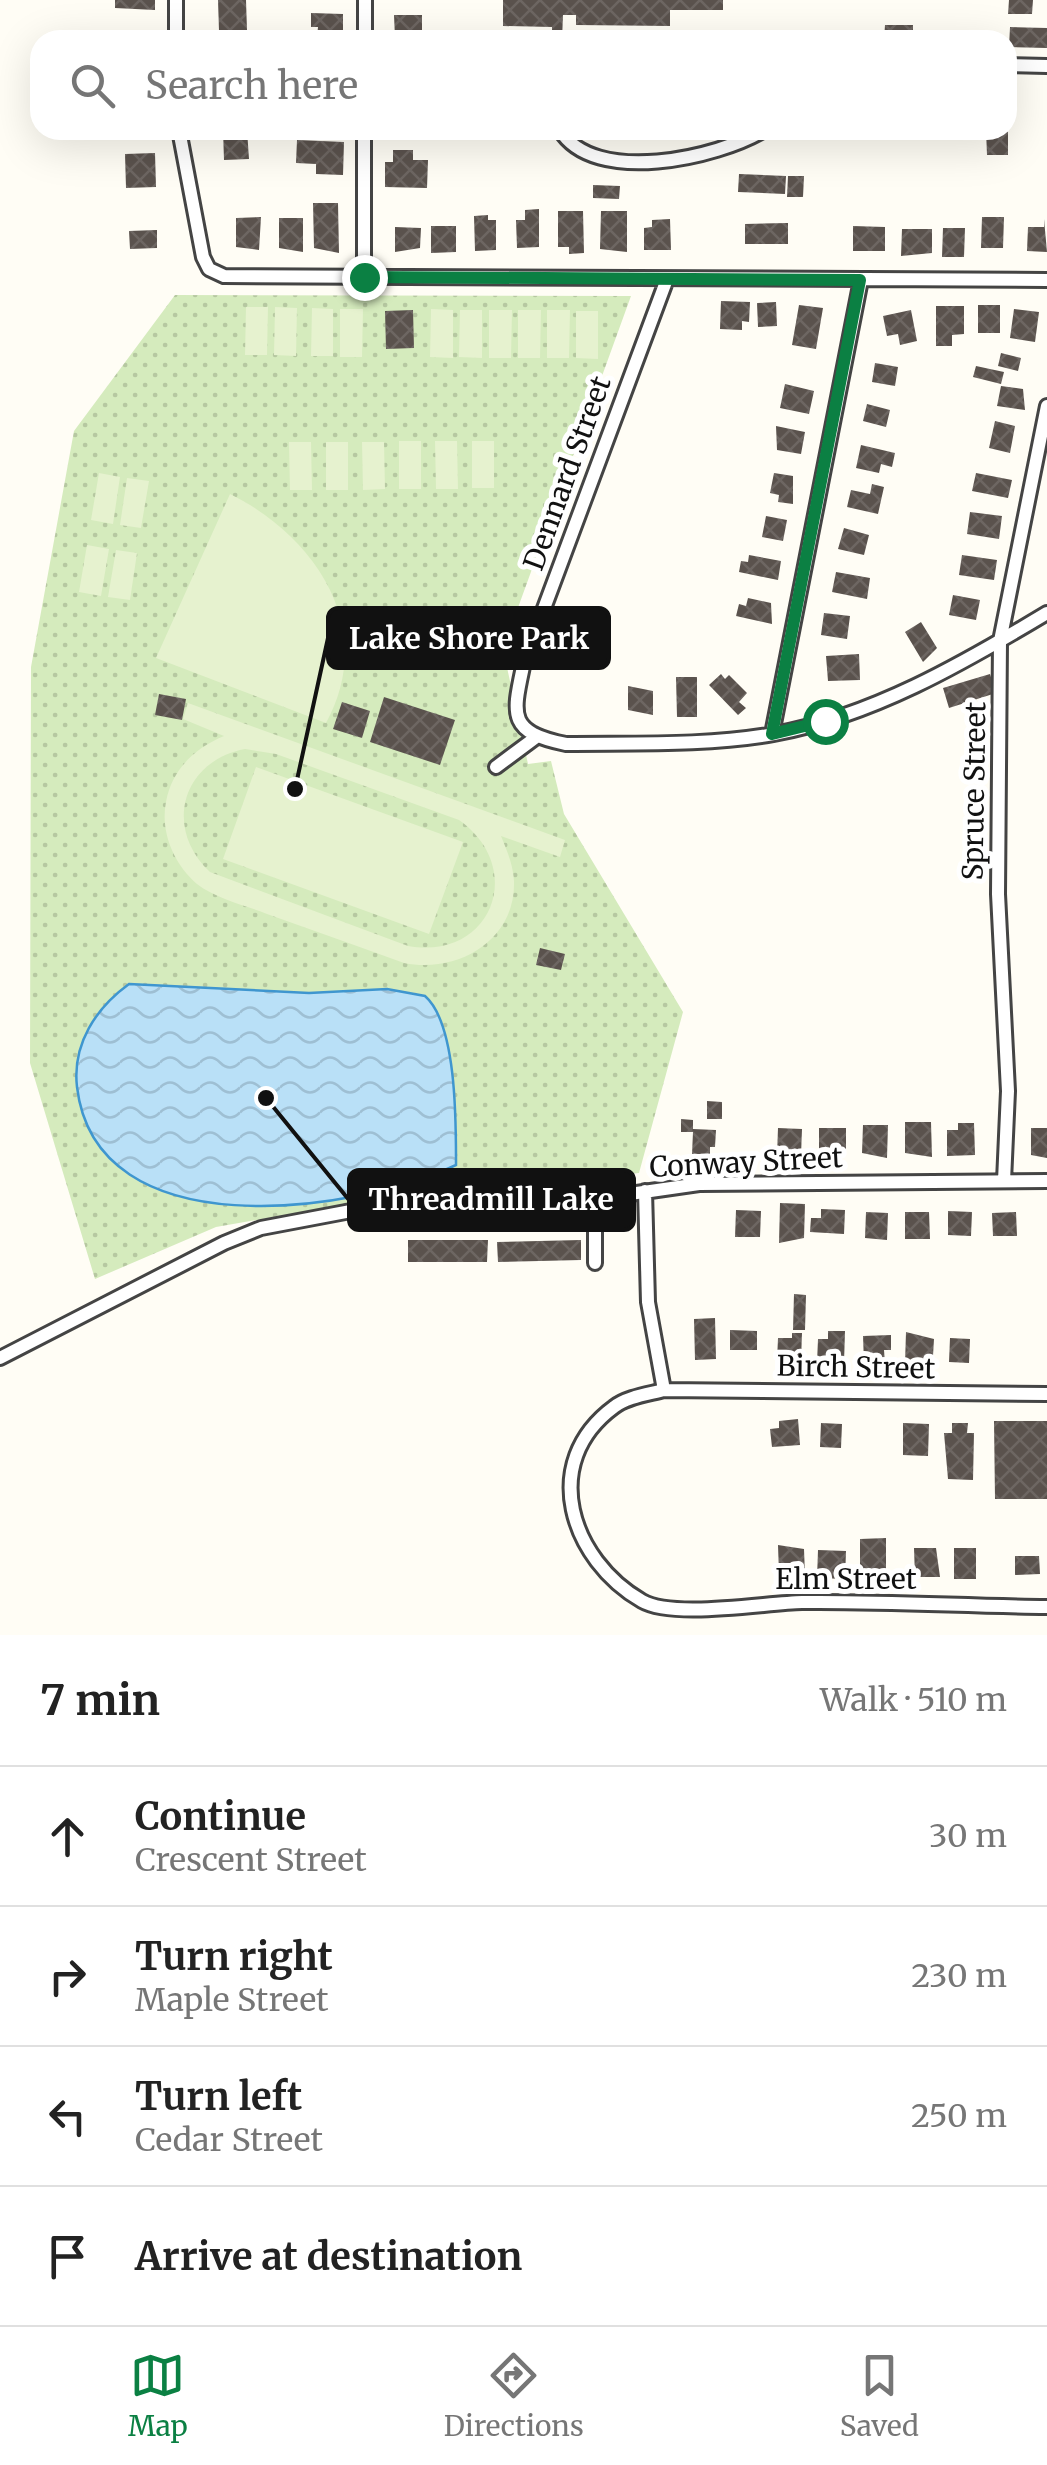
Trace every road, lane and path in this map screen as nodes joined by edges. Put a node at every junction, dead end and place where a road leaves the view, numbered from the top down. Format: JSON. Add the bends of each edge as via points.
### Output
{"nodes":[{"id":1,"x":176,"y":0,"type":"edge"},
{"id":2,"x":365,"y":0,"type":"edge"},
{"id":3,"x":176,"y":30,"type":"edge"},
{"id":4,"x":364,"y":30,"type":"edge"},
{"id":5,"x":1017,"y":65,"type":"edge"},
{"id":6,"x":1047,"y":66,"type":"edge"},
{"id":7,"x":181,"y":140,"type":"edge"},
{"id":8,"x":364,"y":140,"type":"edge"},
{"id":9,"x":572,"y":140,"type":"edge"},
{"id":10,"x":738,"y":140,"type":"edge"},
{"id":11,"x":364,"y":277,"type":"junction"},
{"id":12,"x":667,"y":278,"type":"junction"},
{"id":13,"x":860,"y":280,"type":"junction"},
{"id":14,"x":1047,"y":280,"type":"edge"},
{"id":15,"x":1047,"y":406,"type":"edge"},
{"id":16,"x":1047,"y":613,"type":"edge"},
{"id":17,"x":1000,"y":641,"type":"junction"},
{"id":18,"x":772,"y":734,"type":"junction"},
{"id":19,"x":536,"y":738,"type":"junction"},
{"id":20,"x":496,"y":767,"type":"dead end"},
{"id":21,"x":1004,"y":1182,"type":"junction"},
{"id":22,"x":1047,"y":1182,"type":"edge"},
{"id":23,"x":645,"y":1192,"type":"junction"},
{"id":24,"x":596,"y":1199,"type":"junction"},
{"id":25,"x":595,"y":1263,"type":"dead end"},
{"id":26,"x":0,"y":1358,"type":"edge"},
{"id":27,"x":664,"y":1390,"type":"junction"},
{"id":28,"x":1047,"y":1394,"type":"edge"},
{"id":29,"x":646,"y":1604,"type":"joint"},
{"id":30,"x":1047,"y":1607,"type":"edge"}],
"edges":[{"from":1,"to":3,"type":"street"},
{"from":2,"to":4,"type":"street"},
{"from":5,"to":6,"type":"street"},
{"from":7,"to":11,"type":"street","via":[[209,269],[224,276]]},
{"from":8,"to":11,"type":"street"},
{"from":9,"to":10,"type":"street","via":[[590,156],[617,162],[691,158]]},
{"from":11,"to":12,"type":"street"},
{"from":12,"to":13,"type":"street"},
{"from":12,"to":19,"type":"street","name":"Dennard Street","via":[[524,662],[514,712]]},
{"from":13,"to":14,"type":"street"},
{"from":13,"to":18,"type":"street"},
{"from":15,"to":17,"type":"street","name":"Spruce Street"},
{"from":16,"to":17,"type":"street"},
{"from":17,"to":18,"type":"street","via":[[905,692]]},
{"from":17,"to":21,"type":"street","name":"Spruce Street"},
{"from":18,"to":19,"type":"street","via":[[566,744]]},
{"from":19,"to":20,"type":"street"},
{"from":21,"to":22,"type":"street","name":"Conway Street"},
{"from":21,"to":23,"type":"street","name":"Conway Street","via":[[743,1183]]},
{"from":23,"to":24,"type":"street","name":"Conway Street"},
{"from":23,"to":27,"type":"street","via":[[648,1302]]},
{"from":24,"to":25,"type":"street"},
{"from":24,"to":26,"type":"street","name":"Conway Street","via":[[372,1206],[261,1228]]},
{"from":27,"to":28,"type":"street","name":"Birch Street"},
{"from":27,"to":29,"type":"street","name":"Birch Street","via":[[616,1404],[586,1434],[570,1491],[580,1539],[604,1574]]},
{"from":29,"to":30,"type":"street","name":"Elm Street"}]}
